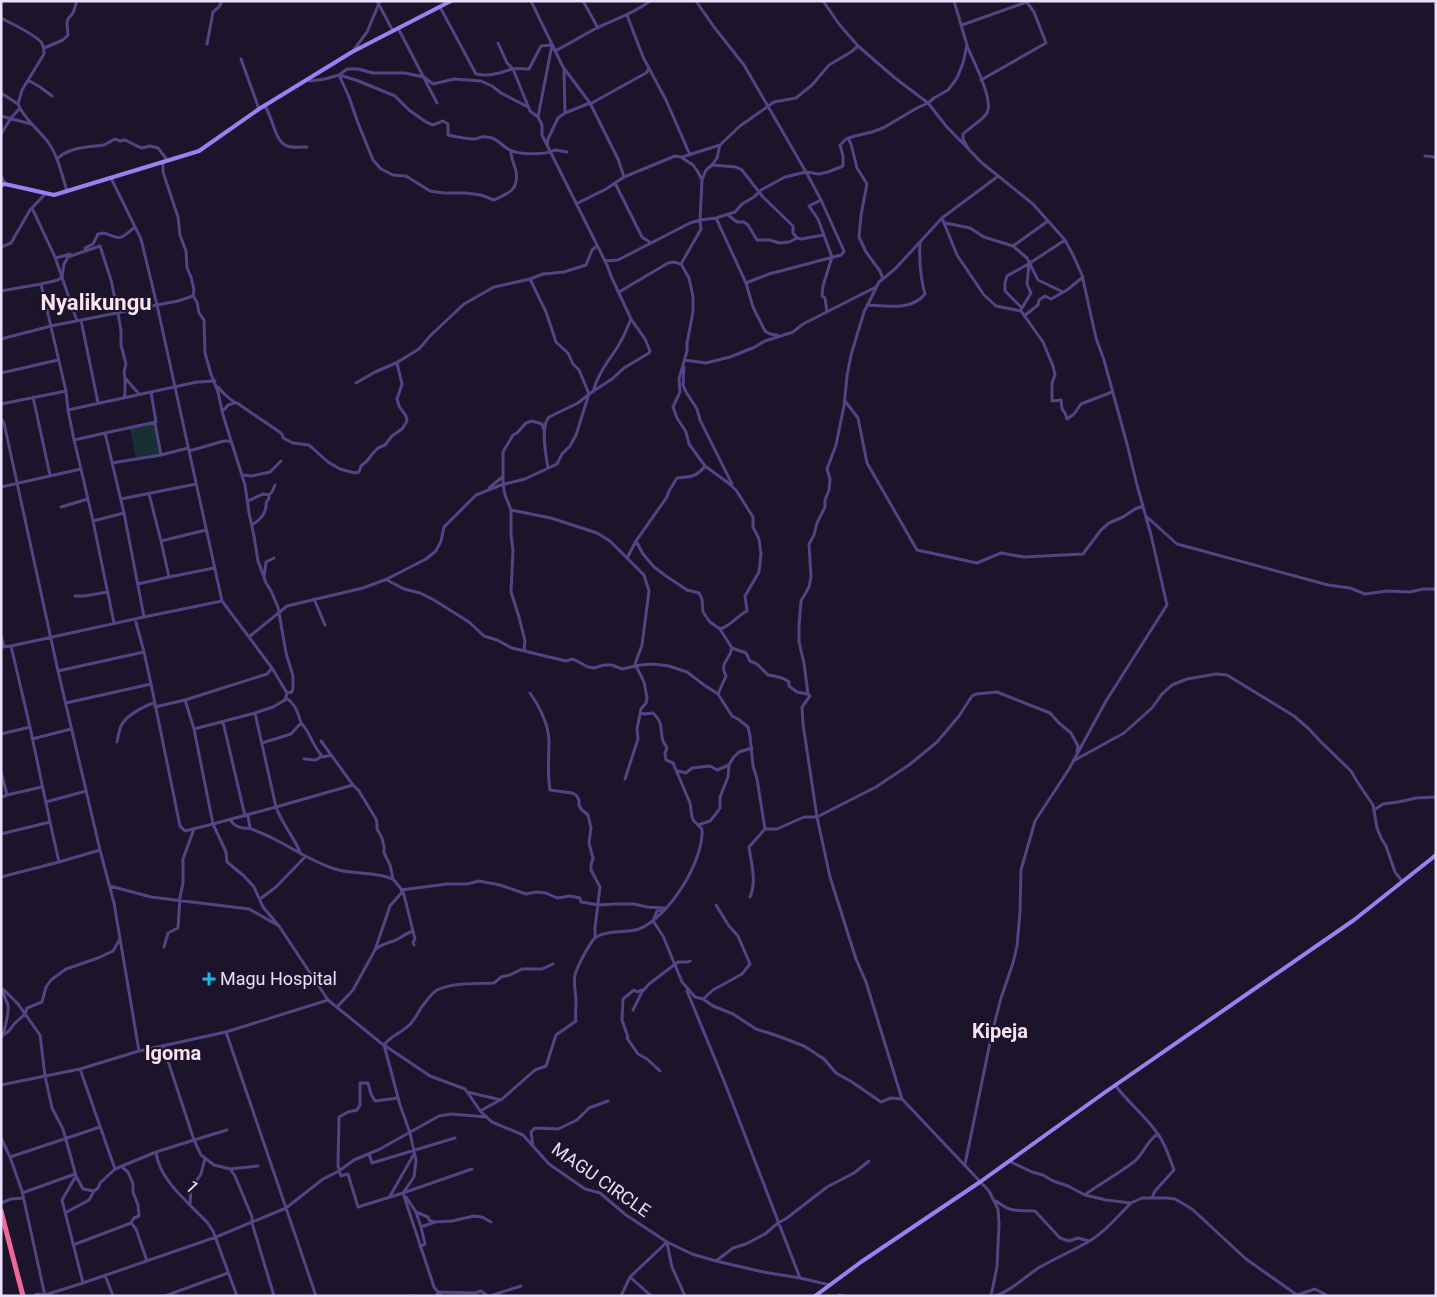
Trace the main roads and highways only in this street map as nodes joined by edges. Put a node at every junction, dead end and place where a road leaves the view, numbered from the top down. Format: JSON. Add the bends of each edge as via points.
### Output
{"nodes":[{"id":1,"x":451,"y":1,"type":"edge"},
{"id":2,"x":3,"y":184,"type":"edge"},
{"id":3,"x":1436,"y":855,"type":"edge"},
{"id":4,"x":2,"y":1214,"type":"edge"},
{"id":5,"x":23,"y":1296,"type":"edge"},
{"id":6,"x":815,"y":1296,"type":"edge"}],
"edges":[{"from":1,"to":2,"type":"main road","via":[[352,52],[259,108],[199,151],[54,195]]},
{"from":3,"to":6,"type":"main road","via":[[1354,920]]},
{"from":4,"to":5,"type":"highway"}]}
